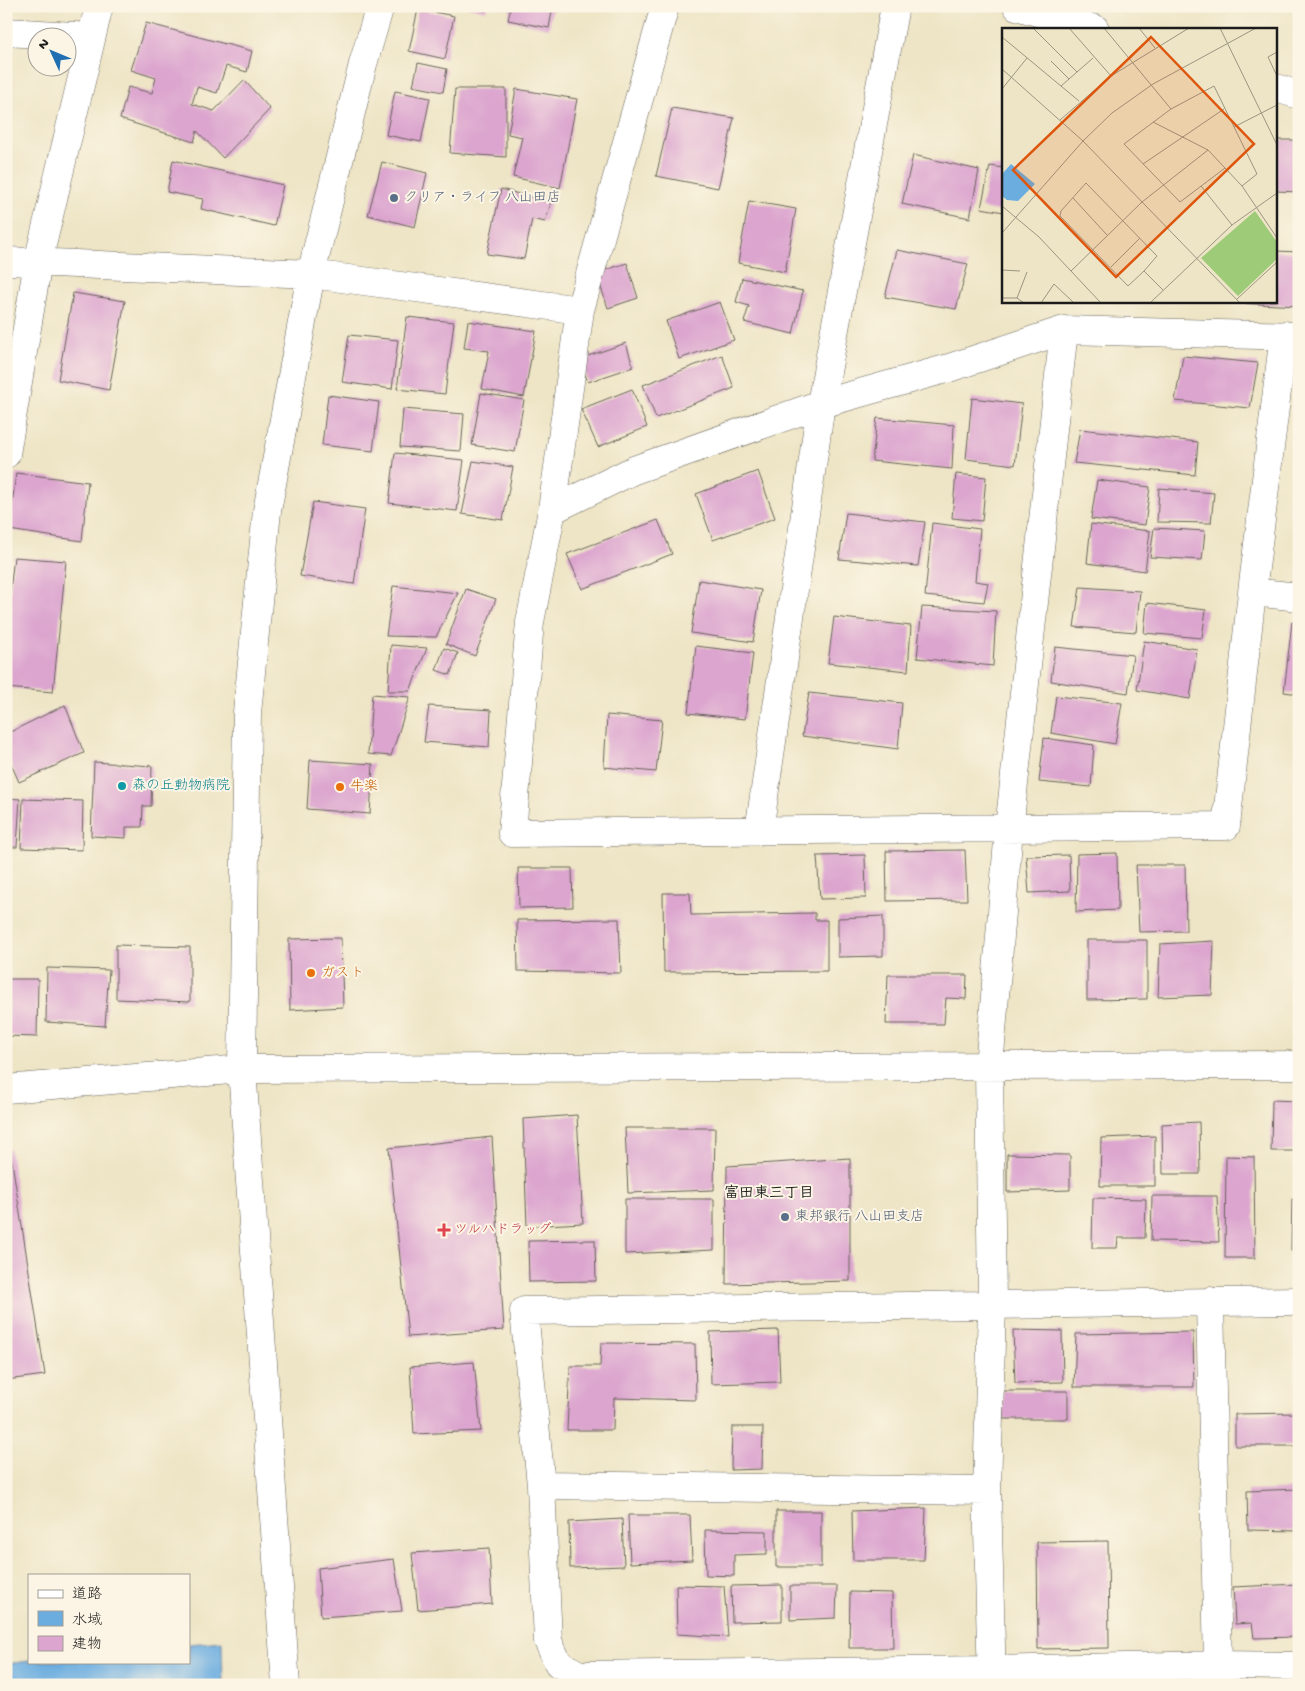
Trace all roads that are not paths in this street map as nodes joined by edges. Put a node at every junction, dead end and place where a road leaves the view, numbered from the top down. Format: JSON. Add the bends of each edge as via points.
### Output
{"nodes":[{"id":1,"x":99,"y":6,"type":"edge"},
{"id":2,"x":380,"y":6,"type":"edge"},
{"id":3,"x":665,"y":6,"type":"edge"},
{"id":4,"x":895,"y":6,"type":"edge"},
{"id":5,"x":1017,"y":6,"type":"edge"},
{"id":6,"x":1087,"y":20,"type":"edge"},
{"id":7,"x":6,"y":32,"type":"edge"},
{"id":8,"x":91,"y":37,"type":"junction"},
{"id":9,"x":1278,"y":89,"type":"edge"},
{"id":10,"x":1299,"y":95,"type":"edge"},
{"id":11,"x":6,"y":261,"type":"edge"},
{"id":12,"x":38,"y":262,"type":"junction"},
{"id":13,"x":311,"y":274,"type":"junction"},
{"id":14,"x":580,"y":310,"type":"junction"},
{"id":15,"x":1064,"y":330,"type":"junction"},
{"id":16,"x":1291,"y":336,"type":"edge"},
{"id":17,"x":821,"y":404,"type":"junction"},
{"id":18,"x":6,"y":454,"type":"edge"},
{"id":19,"x":552,"y":510,"type":"junction"},
{"id":20,"x":1252,"y":592,"type":"junction"},
{"id":21,"x":1299,"y":597,"type":"edge"},
{"id":22,"x":1009,"y":830,"type":"junction"},
{"id":23,"x":758,"y":831,"type":"junction"},
{"id":24,"x":1299,"y":1065,"type":"edge"},
{"id":25,"x":988,"y":1067,"type":"junction"},
{"id":26,"x":242,"y":1069,"type":"junction"},
{"id":27,"x":6,"y":1089,"type":"edge"},
{"id":28,"x":1210,"y":1301,"type":"junction"},
{"id":29,"x":1299,"y":1301,"type":"edge"},
{"id":30,"x":992,"y":1304,"type":"junction"},
{"id":31,"x":541,"y":1485,"type":"junction"},
{"id":32,"x":987,"y":1490,"type":"junction"},
{"id":33,"x":1218,"y":1665,"type":"junction"},
{"id":34,"x":1299,"y":1666,"type":"edge"},
{"id":35,"x":992,"y":1678,"type":"edge"},
{"id":36,"x":286,"y":1685,"type":"edge"}],
"edges":[{"from":1,"to":8,"type":"street"},
{"from":2,"to":13,"type":"street"},
{"from":3,"to":14,"type":"street"},
{"from":4,"to":17,"type":"street"},
{"from":5,"to":6,"type":"street"},
{"from":7,"to":8,"type":"street"},
{"from":8,"to":12,"type":"street"},
{"from":9,"to":10,"type":"street"},
{"from":11,"to":12,"type":"street"},
{"from":12,"to":13,"type":"street"},
{"from":12,"to":18,"type":"street"},
{"from":13,"to":14,"type":"street"},
{"from":13,"to":26,"type":"street","via":[[267,510],[247,713]]},
{"from":14,"to":19,"type":"street"},
{"from":15,"to":16,"type":"street"},
{"from":15,"to":17,"type":"street","via":[[948,368]]},
{"from":15,"to":22,"type":"street"},
{"from":16,"to":20,"type":"street"},
{"from":17,"to":19,"type":"street","via":[[634,470]]},
{"from":17,"to":23,"type":"street"},
{"from":19,"to":23,"type":"street","via":[[530,622],[512,833]]},
{"from":20,"to":21,"type":"street"},
{"from":20,"to":22,"type":"street","via":[[1226,826]]},
{"from":22,"to":23,"type":"street"},
{"from":22,"to":25,"type":"street"},
{"from":24,"to":25,"type":"street"},
{"from":25,"to":26,"type":"street"},
{"from":25,"to":30,"type":"street"},
{"from":26,"to":27,"type":"street"},
{"from":26,"to":36,"type":"street"},
{"from":28,"to":29,"type":"street"},
{"from":28,"to":30,"type":"street"},
{"from":28,"to":33,"type":"street"},
{"from":30,"to":31,"type":"street","via":[[524,1310]]},
{"from":30,"to":32,"type":"street"},
{"from":31,"to":32,"type":"street"},
{"from":31,"to":35,"type":"street","via":[[548,1641],[558,1663],[578,1675]]},
{"from":32,"to":35,"type":"street"},
{"from":33,"to":34,"type":"street"},
{"from":33,"to":35,"type":"street"}]}
